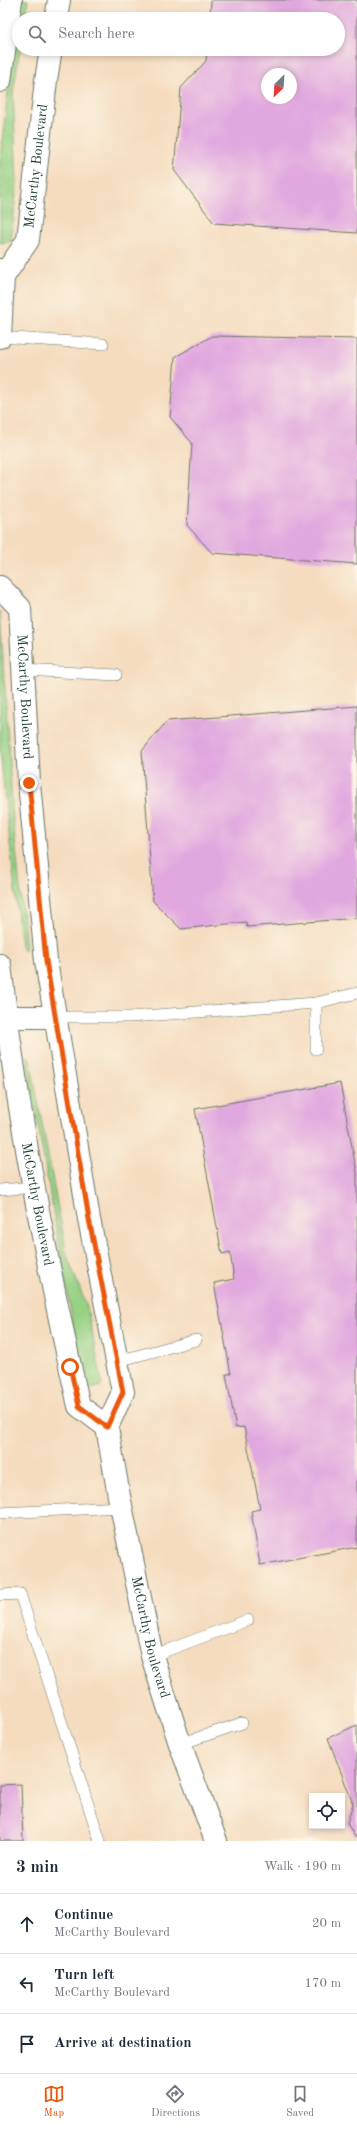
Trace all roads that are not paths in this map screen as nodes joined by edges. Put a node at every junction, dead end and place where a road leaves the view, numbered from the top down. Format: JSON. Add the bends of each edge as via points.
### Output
{"nodes":[{"id":1,"x":11,"y":0,"type":"edge"},
{"id":2,"x":60,"y":0,"type":"edge"},
{"id":3,"x":57,"y":12,"type":"edge"},
{"id":4,"x":50,"y":56,"type":"edge"},
{"id":5,"x":0,"y":81,"type":"edge"},
{"id":6,"x":1,"y":274,"type":"edge"},
{"id":7,"x":0,"y":337,"type":"edge"},
{"id":8,"x":103,"y":344,"type":"dead end"},
{"id":9,"x":0,"y":587,"type":"edge"},
{"id":10,"x":23,"y":670,"type":"junction"},
{"id":11,"x":116,"y":675,"type":"dead end"},
{"id":12,"x":0,"y":965,"type":"edge"},
{"id":13,"x":357,"y":993,"type":"edge"},
{"id":14,"x":316,"y":1004,"type":"junction"},
{"id":15,"x":3,"y":1017,"type":"edge"},
{"id":16,"x":56,"y":1017,"type":"junction"},
{"id":17,"x":316,"y":1049,"type":"dead end"},
{"id":18,"x":35,"y":1187,"type":"junction"},
{"id":19,"x":0,"y":1190,"type":"edge"},
{"id":20,"x":196,"y":1340,"type":"dead end"},
{"id":21,"x":118,"y":1361,"type":"junction"},
{"id":22,"x":107,"y":1427,"type":"junction"},
{"id":23,"x":122,"y":1507,"type":"junction"},
{"id":24,"x":0,"y":1513,"type":"edge"},
{"id":25,"x":0,"y":1595,"type":"edge"},
{"id":26,"x":248,"y":1620,"type":"dead end"},
{"id":27,"x":152,"y":1656,"type":"junction"},
{"id":28,"x":242,"y":1723,"type":"dead end"},
{"id":29,"x":180,"y":1744,"type":"junction"},
{"id":30,"x":100,"y":1841,"type":"edge"},
{"id":31,"x":216,"y":1841,"type":"edge"}],
"edges":[{"from":1,"to":5,"type":"main road"},
{"from":2,"to":3,"type":"main road"},
{"from":4,"to":6,"type":"main road","name":"McCarthy Boulevard","via":[[28,240]]},
{"from":6,"to":7,"type":"main road","name":"McCarthy Boulevard"},
{"from":7,"to":8,"type":"lane"},
{"from":9,"to":10,"type":"main road","name":"McCarthy Boulevard","via":[[20,608]]},
{"from":10,"to":11,"type":"lane"},
{"from":10,"to":16,"type":"main road","name":"McCarthy Boulevard","via":[[30,799],[46,961]]},
{"from":12,"to":15,"type":"main road","name":"McCarthy Boulevard"},
{"from":13,"to":14,"type":"lane"},
{"from":14,"to":16,"type":"lane","via":[[130,1017]]},
{"from":14,"to":17,"type":"lane"},
{"from":15,"to":16,"type":"main road"},
{"from":15,"to":18,"type":"main road","name":"McCarthy Boulevard"},
{"from":16,"to":21,"type":"main road","name":"McCarthy Boulevard","via":[[89,1219]]},
{"from":18,"to":19,"type":"lane"},
{"from":18,"to":22,"type":"main road","name":"McCarthy Boulevard","via":[[79,1406]]},
{"from":20,"to":21,"type":"lane"},
{"from":21,"to":22,"type":"main road","name":"McCarthy Boulevard","via":[[123,1392]]},
{"from":22,"to":23,"type":"main road","name":"McCarthy Boulevard"},
{"from":23,"to":24,"type":"lane"},
{"from":23,"to":27,"type":"main road","name":"McCarthy Boulevard"},
{"from":25,"to":30,"type":"lane","via":[[20,1594]]},
{"from":26,"to":27,"type":"lane"},
{"from":27,"to":29,"type":"main road","name":"McCarthy Boulevard"},
{"from":28,"to":29,"type":"lane"},
{"from":29,"to":31,"type":"main road","name":"McCarthy Boulevard"}]}
